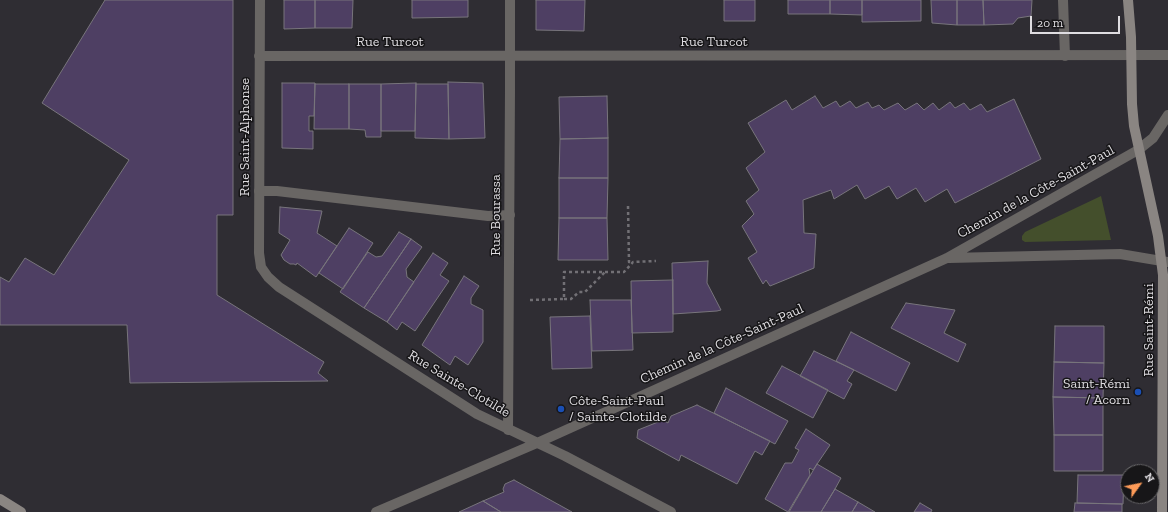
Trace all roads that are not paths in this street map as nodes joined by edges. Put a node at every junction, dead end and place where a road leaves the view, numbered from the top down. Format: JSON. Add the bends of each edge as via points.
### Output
{"nodes":[{"id":1,"x":260,"y":0,"type":"edge"},
{"id":2,"x":510,"y":0,"type":"edge"},
{"id":3,"x":1063,"y":0,"type":"edge"},
{"id":4,"x":1128,"y":0,"type":"edge"},
{"id":5,"x":1132,"y":0,"type":"edge"},
{"id":6,"x":1131,"y":37,"type":"junction"},
{"id":7,"x":1131,"y":55,"type":"junction"},
{"id":8,"x":1168,"y":55,"type":"edge"},
{"id":9,"x":259,"y":56,"type":"junction"},
{"id":10,"x":510,"y":56,"type":"junction"},
{"id":11,"x":1065,"y":56,"type":"junction"},
{"id":12,"x":1168,"y":114,"type":"edge"},
{"id":13,"x":1138,"y":150,"type":"junction"},
{"id":14,"x":259,"y":191,"type":"junction"},
{"id":15,"x":510,"y":215,"type":"junction"},
{"id":16,"x":948,"y":258,"type":"junction"},
{"id":17,"x":1165,"y":261,"type":"edge"},
{"id":18,"x":264,"y":273,"type":"joint"},
{"id":19,"x":508,"y":430,"type":"junction"},
{"id":20,"x":537,"y":443,"type":"junction"},
{"id":21,"x":1165,"y":452,"type":"edge"},
{"id":22,"x":0,"y":499,"type":"edge"},
{"id":23,"x":21,"y":512,"type":"edge"},
{"id":24,"x":377,"y":512,"type":"edge"},
{"id":25,"x":671,"y":512,"type":"edge"},
{"id":26,"x":1162,"y":512,"type":"edge"}],
"edges":[{"from":1,"to":9,"type":"street","name":"Rue Saint-Alphonse"},
{"from":2,"to":10,"type":"street","name":"Rue Bourassa"},
{"from":3,"to":11,"type":"street"},
{"from":4,"to":6,"type":"main road","name":"Rue Saint-Rémi"},
{"from":5,"to":6,"type":"main road","name":"Rue Saint-Rémi"},
{"from":6,"to":7,"type":"main road","name":"Rue Saint-Rémi"},
{"from":7,"to":8,"type":"street","name":"Rue Turcot"},
{"from":7,"to":11,"type":"street","name":"Rue Turcot"},
{"from":7,"to":13,"type":"main road","name":"Rue Saint-Rémi","via":[[1132,104]]},
{"from":9,"to":10,"type":"street","name":"Rue Turcot"},
{"from":9,"to":14,"type":"street","name":"Rue Saint-Alphonse"},
{"from":10,"to":11,"type":"street","name":"Rue Turcot"},
{"from":10,"to":15,"type":"street","name":"Rue Bourassa"},
{"from":12,"to":13,"type":"street","via":[[1153,138]]},
{"from":13,"to":16,"type":"street","name":"Chemin de la Côte-Saint-Paul"},
{"from":13,"to":17,"type":"main road","name":"Rue Saint-Rémi"},
{"from":14,"to":15,"type":"street","via":[[278,191],[488,216]]},
{"from":14,"to":18,"type":"street","name":"Rue Saint-Alphonse","via":[[260,260]]},
{"from":15,"to":19,"type":"street","name":"Rue Bourassa"},
{"from":16,"to":17,"type":"street","name":"Chemin de la Côte-Saint-Paul","via":[[1120,254]]},
{"from":16,"to":20,"type":"street","name":"Chemin de la Côte-Saint-Paul"},
{"from":17,"to":21,"type":"main road","name":"Rue Saint-Rémi"},
{"from":18,"to":19,"type":"street","name":"Rue Sainte-Clotilde","via":[[279,287],[477,414]]},
{"from":19,"to":20,"type":"street","name":"Rue Sainte-Clotilde"},
{"from":20,"to":24,"type":"street","name":"Chemin de la Côte-Saint-Paul"},
{"from":20,"to":25,"type":"street","name":"Rue Sainte-Clotilde"},
{"from":21,"to":26,"type":"main road","name":"Rue Saint-Rémi"},
{"from":22,"to":23,"type":"main road"}]}
